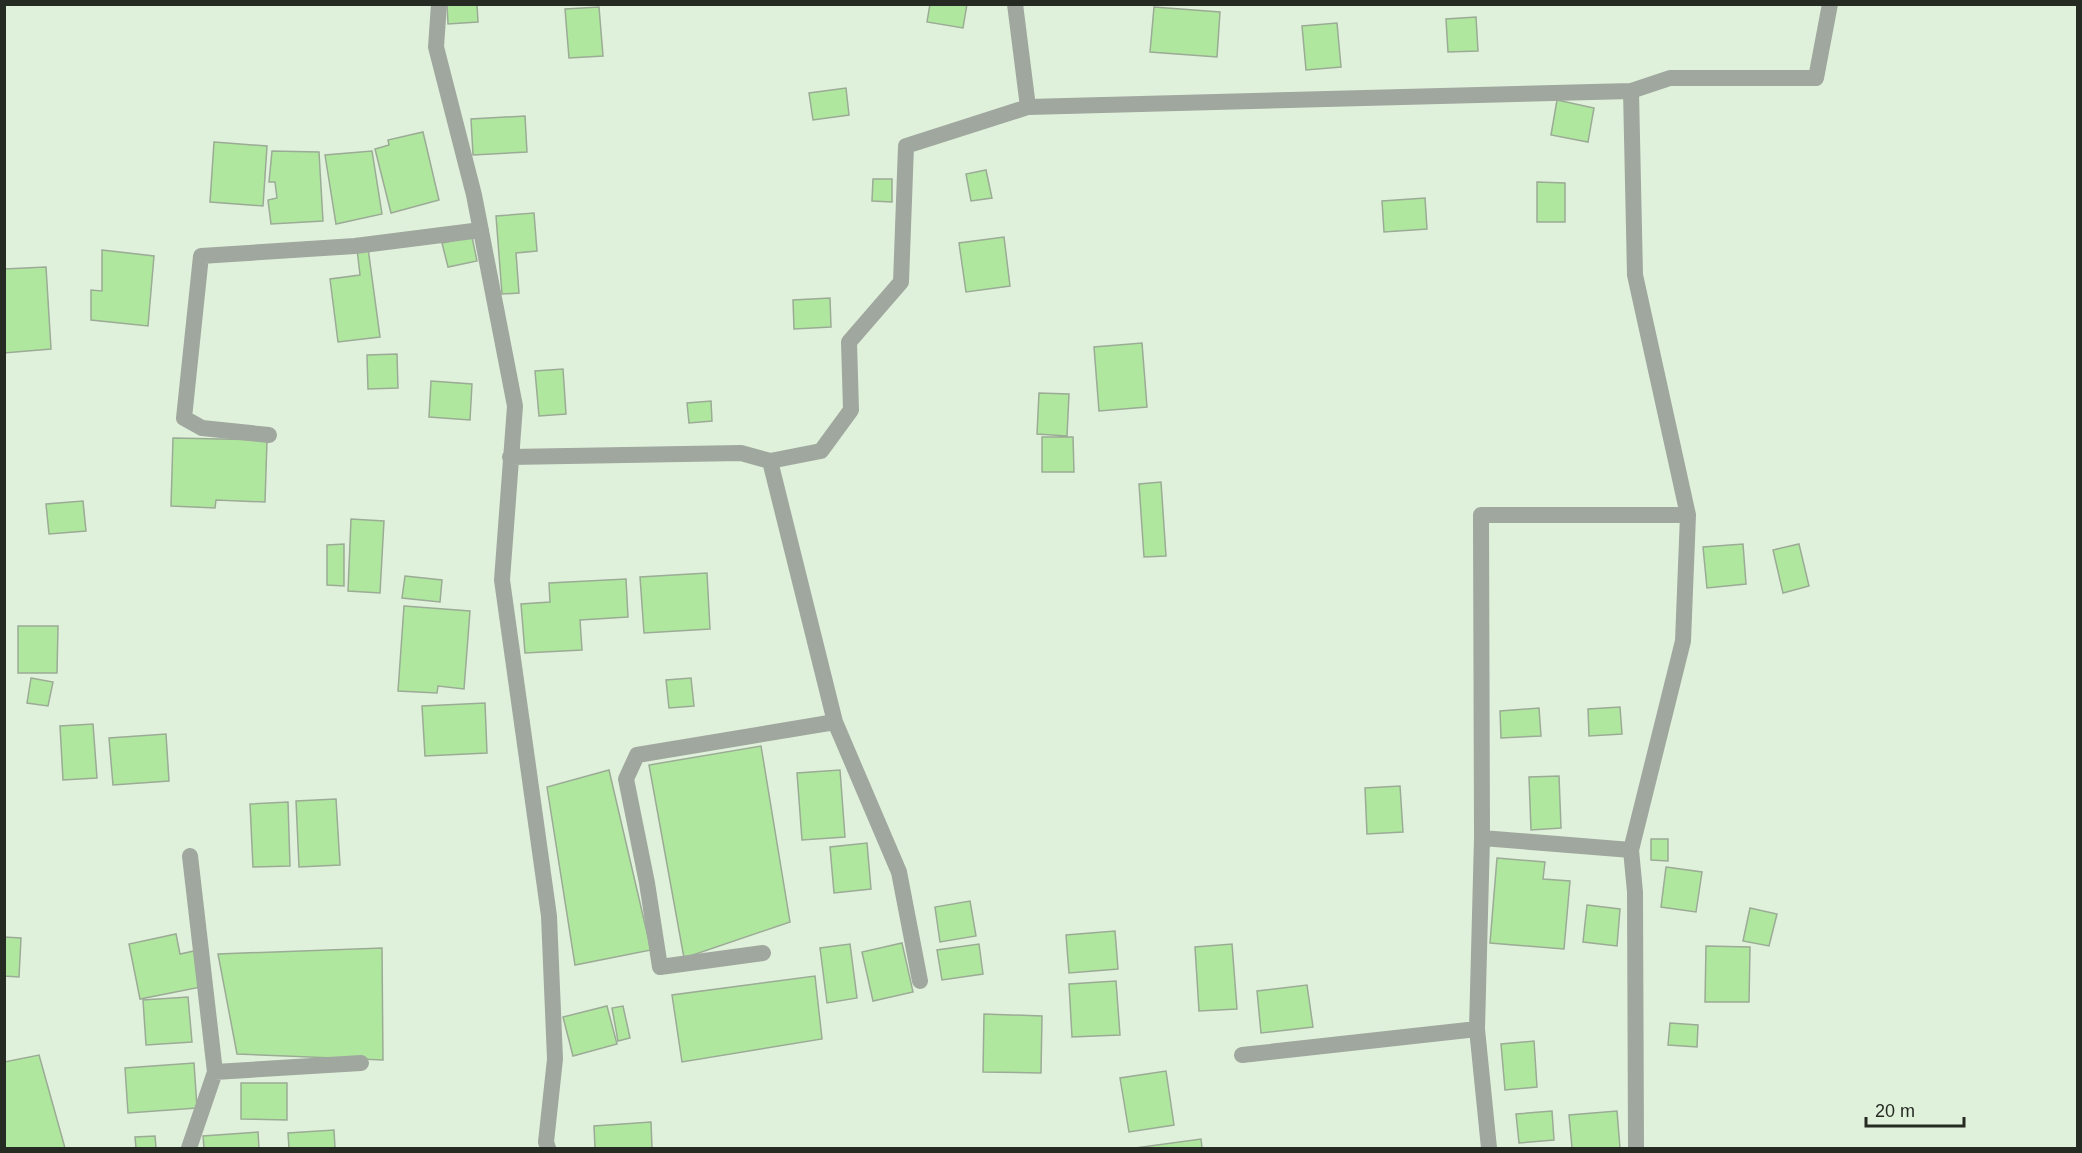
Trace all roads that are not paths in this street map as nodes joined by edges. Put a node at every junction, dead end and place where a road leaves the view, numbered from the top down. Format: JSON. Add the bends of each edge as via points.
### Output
{"nodes":[{"id":1,"x":439,"y":4,"type":"edge"},
{"id":2,"x":1016,"y":4,"type":"edge"},
{"id":3,"x":1830,"y":4,"type":"edge"},
{"id":4,"x":1631,"y":91,"type":"junction"},
{"id":5,"x":1028,"y":107,"type":"junction"},
{"id":6,"x":481,"y":230,"type":"junction"},
{"id":7,"x":269,"y":435,"type":"dead end"},
{"id":8,"x":510,"y":457,"type":"junction"},
{"id":9,"x":770,"y":461,"type":"junction"},
{"id":10,"x":1688,"y":514,"type":"junction"},
{"id":11,"x":835,"y":722,"type":"junction"},
{"id":12,"x":1482,"y":838,"type":"junction"},
{"id":13,"x":1630,"y":850,"type":"junction"},
{"id":14,"x":190,"y":856,"type":"dead end"},
{"id":15,"x":763,"y":953,"type":"dead end"},
{"id":16,"x":920,"y":981,"type":"dead end"},
{"id":17,"x":1477,"y":1029,"type":"junction"},
{"id":18,"x":1242,"y":1055,"type":"dead end"},
{"id":19,"x":361,"y":1063,"type":"dead end"},
{"id":20,"x":215,"y":1072,"type":"junction"},
{"id":21,"x":189,"y":1149,"type":"edge"},
{"id":22,"x":548,"y":1149,"type":"edge"},
{"id":23,"x":1489,"y":1149,"type":"edge"},
{"id":24,"x":1636,"y":1149,"type":"edge"}],
"edges":[{"from":1,"to":6,"type":"street","via":[[436,47]]},
{"from":2,"to":5,"type":"street"},
{"from":3,"to":4,"type":"street","via":[[1816,78],[1670,78]]},
{"from":4,"to":5,"type":"street"},
{"from":4,"to":10,"type":"street","via":[[1635,275]]},
{"from":5,"to":9,"type":"street","via":[[906,146],[901,282],[849,342],[851,410],[820,451]]},
{"from":6,"to":7,"type":"street","via":[[355,246],[201,256],[184,418],[202,428]]},
{"from":6,"to":8,"type":"street","via":[[515,406]]},
{"from":8,"to":9,"type":"street","via":[[741,453]]},
{"from":8,"to":22,"type":"street","via":[[502,580],[549,916],[555,1059]]},
{"from":9,"to":11,"type":"street"},
{"from":10,"to":12,"type":"street","via":[[1480,515]]},
{"from":10,"to":13,"type":"street","via":[[1683,641]]},
{"from":11,"to":15,"type":"street","via":[[637,755],[627,780],[660,967]]},
{"from":11,"to":16,"type":"street","via":[[898,872]]},
{"from":12,"to":13,"type":"street"},
{"from":12,"to":17,"type":"street"},
{"from":13,"to":24,"type":"street","via":[[1635,892]]},
{"from":14,"to":20,"type":"street"},
{"from":17,"to":18,"type":"street"},
{"from":17,"to":23,"type":"street"},
{"from":19,"to":20,"type":"street"},
{"from":20,"to":21,"type":"street"}]}
